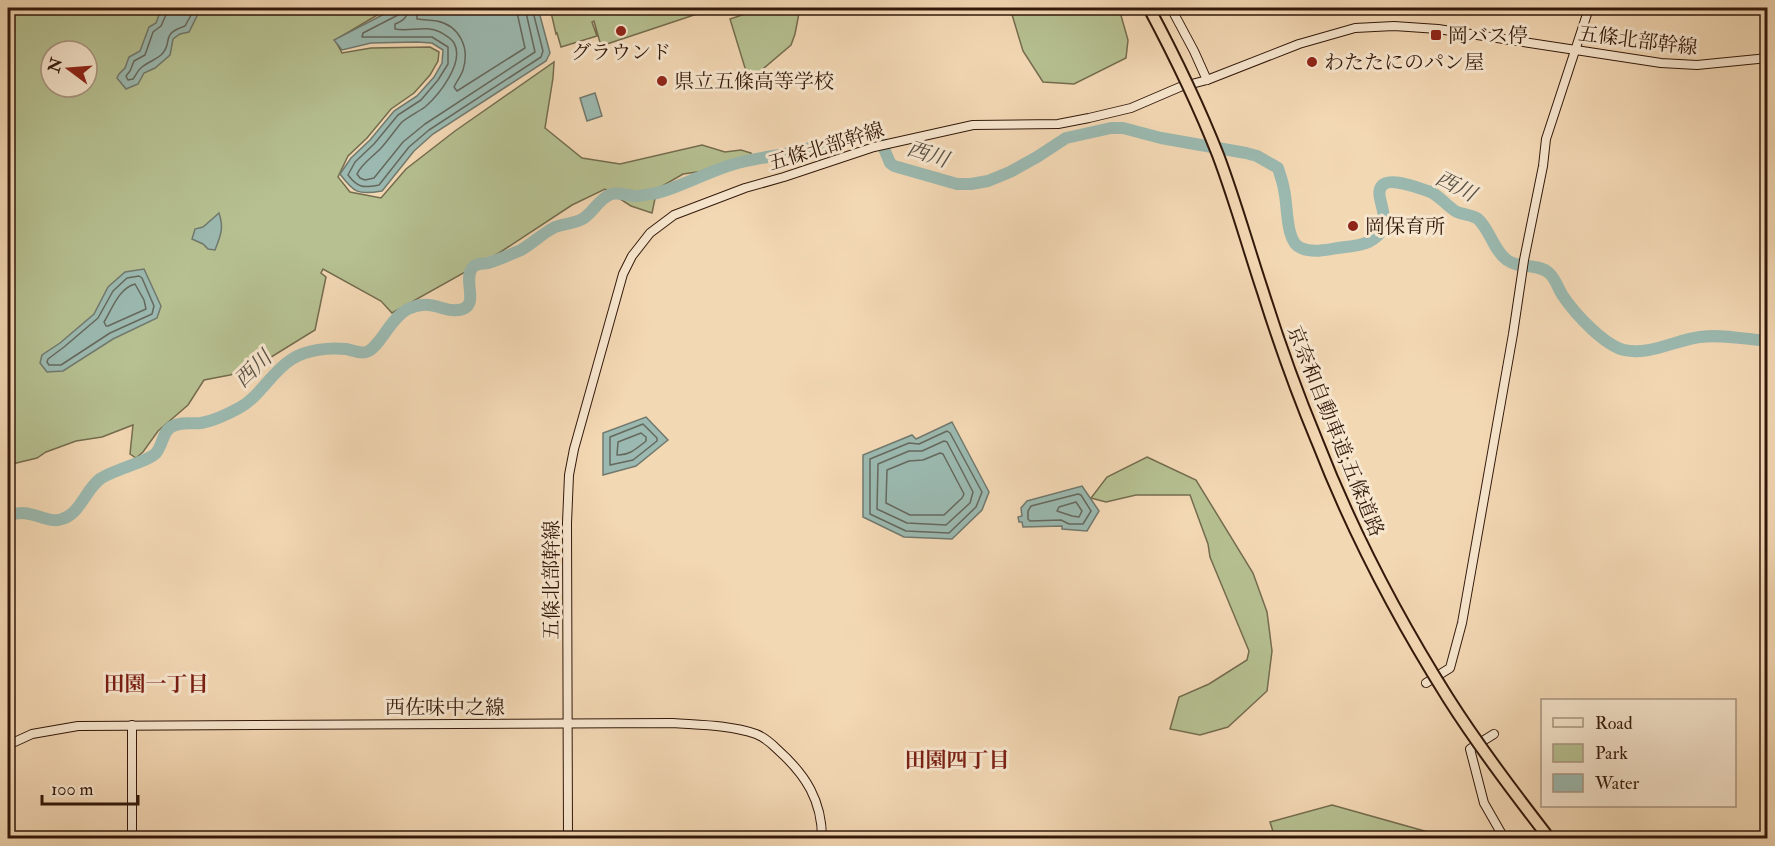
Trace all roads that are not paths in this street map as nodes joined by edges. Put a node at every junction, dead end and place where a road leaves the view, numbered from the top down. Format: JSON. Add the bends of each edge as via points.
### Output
{"nodes":[{"id":1,"x":1149,"y":8,"type":"edge"},
{"id":2,"x":1171,"y":8,"type":"edge"},
{"id":3,"x":1589,"y":8,"type":"edge"},
{"id":4,"x":1576,"y":50,"type":"junction"},
{"id":5,"x":1767,"y":58,"type":"edge"},
{"id":6,"x":1207,"y":80,"type":"junction"},
{"id":7,"x":1426,"y":683,"type":"dead end"},
{"id":8,"x":567,"y":723,"type":"junction"},
{"id":9,"x":132,"y":725,"type":"junction"},
{"id":10,"x":1494,"y":735,"type":"dead end"},
{"id":11,"x":8,"y":745,"type":"edge"},
{"id":12,"x":132,"y":838,"type":"edge"},
{"id":13,"x":568,"y":838,"type":"edge"},
{"id":14,"x":822,"y":838,"type":"edge"},
{"id":15,"x":1504,"y":838,"type":"edge"},
{"id":16,"x":1549,"y":838,"type":"edge"}],
"edges":[{"from":1,"to":16,"type":"highway","name":"京奈和自動車道;五條道路","bridge":true,"via":[[1214,145],[1295,384],[1371,562],[1449,700]]},
{"from":2,"to":6,"type":"street"},
{"from":3,"to":4,"type":"street"},
{"from":4,"to":5,"type":"street","name":"五條北部幹線","via":[[1697,65]]},
{"from":4,"to":6,"type":"street","name":"五條北部幹線","via":[[1438,29],[1355,28],[1299,44]]},
{"from":4,"to":7,"type":"street","via":[[1546,140],[1462,623],[1450,668]]},
{"from":6,"to":8,"type":"street","name":"五條北部幹線","via":[[1131,108],[1089,118],[1058,124],[973,125],[874,147],[714,198],[674,214],[650,233],[623,274],[569,475]]},
{"from":8,"to":9,"type":"street","name":"西佐味中之線"},
{"from":8,"to":13,"type":"street","name":"五條北部幹線"},
{"from":8,"to":14,"type":"street","name":"西佐味中之線","via":[[673,723],[757,735],[794,764],[807,783],[817,804]]},
{"from":9,"to":11,"type":"street","name":"西佐味中之線","via":[[49,730]]},
{"from":9,"to":12,"type":"street"},
{"from":10,"to":15,"type":"street","via":[[1470,749],[1484,803]]}]}
